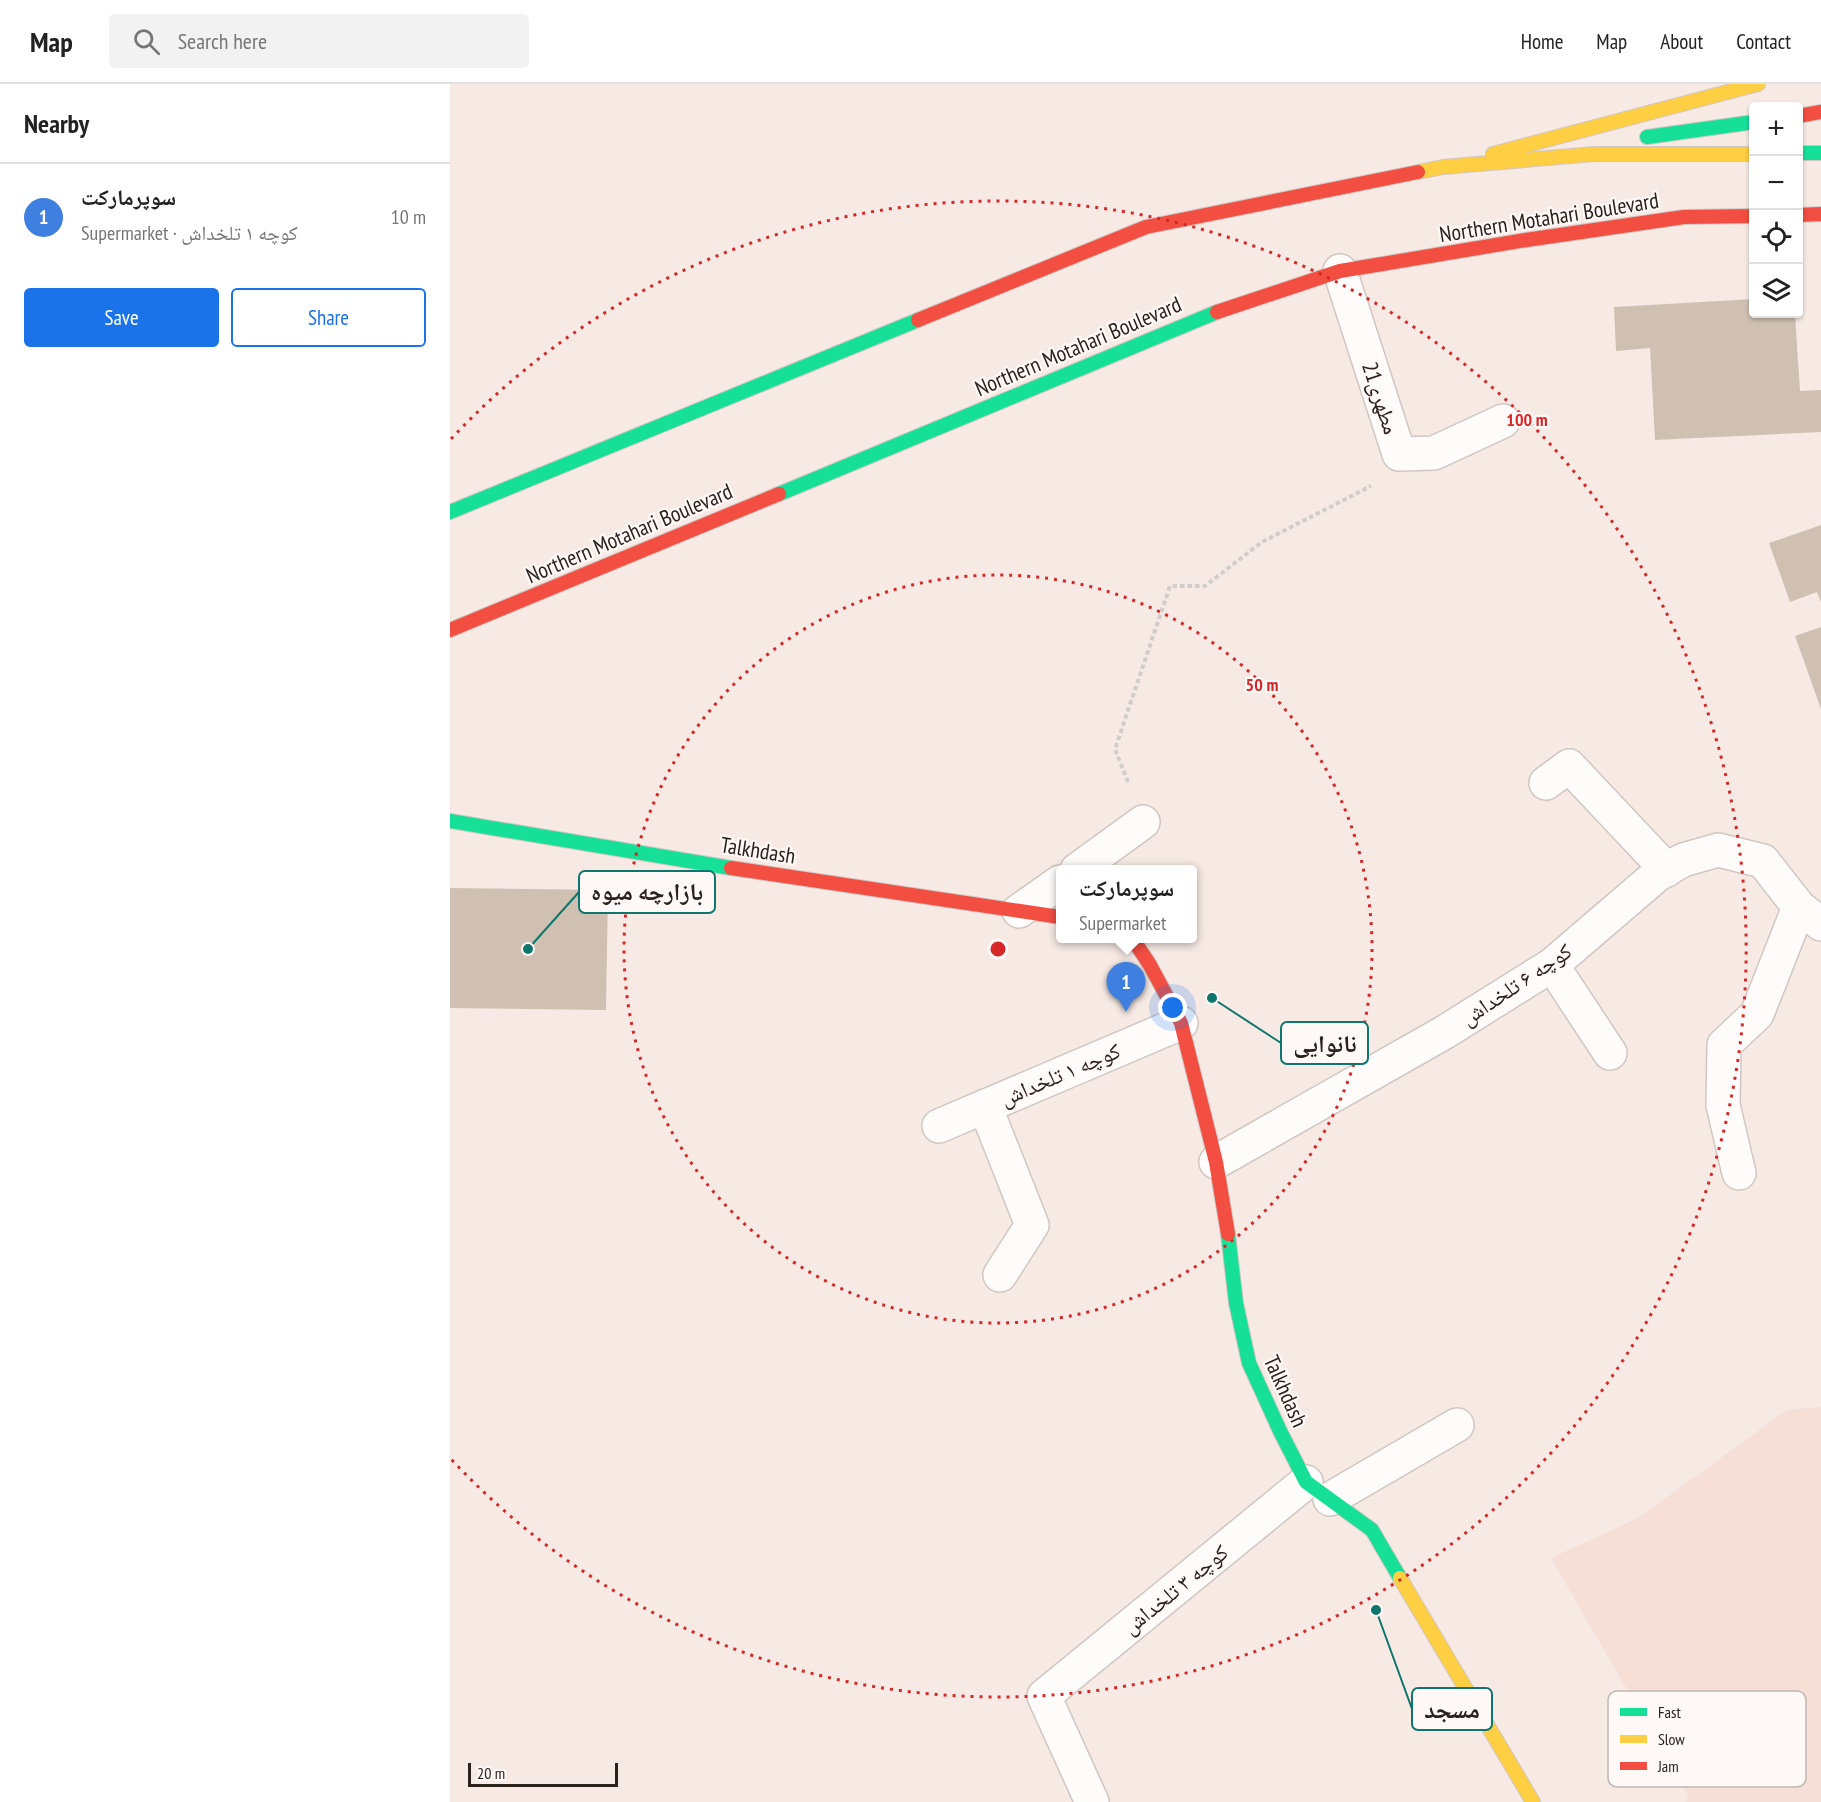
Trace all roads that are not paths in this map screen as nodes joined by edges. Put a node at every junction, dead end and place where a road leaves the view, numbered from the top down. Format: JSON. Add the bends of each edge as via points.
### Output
{"nodes":[{"id":1,"x":1758,"y":84,"type":"edge"},
{"id":2,"x":1821,"y":112,"type":"edge"},
{"id":3,"x":1803,"y":115,"type":"edge"},
{"id":4,"x":1749,"y":123,"type":"edge"},
{"id":5,"x":1803,"y":153,"type":"edge"},
{"id":6,"x":1821,"y":153,"type":"edge"},
{"id":7,"x":1749,"y":154,"type":"edge"},
{"id":8,"x":1443,"y":167,"type":"junction"},
{"id":9,"x":1821,"y":214,"type":"edge"},
{"id":10,"x":1803,"y":215,"type":"edge"},
{"id":11,"x":1749,"y":216,"type":"edge"},
{"id":12,"x":1684,"y":217,"type":"junction"},
{"id":13,"x":1749,"y":222,"type":"edge"},
{"id":14,"x":1803,"y":224,"type":"edge"},
{"id":15,"x":1821,"y":226,"type":"edge"},
{"id":16,"x":1340,"y":271,"type":"junction"},
{"id":17,"x":1503,"y":421,"type":"dead end"},
{"id":18,"x":450,"y":512,"type":"edge"},
{"id":19,"x":450,"y":630,"type":"edge"},
{"id":20,"x":1546,"y":783,"type":"dead end"},
{"id":21,"x":450,"y":821,"type":"edge"},
{"id":22,"x":1143,"y":822,"type":"road end"},
{"id":23,"x":1084,"y":865,"type":"edge"},
{"id":24,"x":1667,"y":870,"type":"junction"},
{"id":25,"x":1056,"y":885,"type":"edge"},
{"id":26,"x":1019,"y":911,"type":"junction"},
{"id":27,"x":1056,"y":916,"type":"edge"},
{"id":28,"x":1810,"y":916,"type":"edge"},
{"id":29,"x":1134,"y":943,"type":"edge"},
{"id":30,"x":1552,"y":965,"type":"junction"},
{"id":31,"x":1180,"y":1023,"type":"junction"},
{"id":32,"x":1610,"y":1053,"type":"dead end"},
{"id":33,"x":985,"y":1106,"type":"junction"},
{"id":34,"x":939,"y":1126,"type":"dead end"},
{"id":35,"x":1216,"y":1162,"type":"junction"},
{"id":36,"x":1739,"y":1173,"type":"dead end"},
{"id":37,"x":1000,"y":1275,"type":"dead end"},
{"id":38,"x":1457,"y":1425,"type":"dead end"},
{"id":39,"x":1318,"y":1491,"type":"junction"},
{"id":40,"x":1092,"y":1802,"type":"edge"},
{"id":41,"x":1533,"y":1802,"type":"edge"}],
"edges":[{"from":1,"to":8,"type":"main road"},
{"from":2,"to":3,"type":"main road"},
{"from":4,"to":8,"type":"main road"},
{"from":5,"to":6,"type":"main road"},
{"from":7,"to":8,"type":"main road","name":"Northern Motahari Boulevard","via":[[1595,154]]},
{"from":8,"to":18,"type":"main road","name":"Northern Motahari Boulevard","via":[[1146,227]]},
{"from":9,"to":10,"type":"main road"},
{"from":11,"to":12,"type":"main road","name":"Northern Motahari Boulevard"},
{"from":12,"to":13,"type":"main road"},
{"from":12,"to":16,"type":"main road","name":"Northern Motahari Boulevard"},
{"from":14,"to":15,"type":"main road"},
{"from":16,"to":17,"type":"street","name":"21مطهرى","via":[[1399,454],[1434,453]]},
{"from":16,"to":19,"type":"main road","name":"Northern Motahari Boulevard","via":[[1206,316]]},
{"from":20,"to":24,"type":"street","via":[[1569,766]]},
{"from":21,"to":26,"type":"main road","name":"Talkhdash"},
{"from":22,"to":23,"type":"street"},
{"from":24,"to":28,"type":"street","name":"کوچه ۶ تلخداش","via":[[1683,860],[1718,850],[1763,861]]},
{"from":24,"to":30,"type":"street","name":"کوچه ۶ تلخداش"},
{"from":25,"to":26,"type":"street"},
{"from":26,"to":27,"type":"main road","name":"Talkhdash"},
{"from":28,"to":36,"type":"street","via":[[1757,1014],[1724,1045],[1723,1105]]},
{"from":29,"to":31,"type":"main road","name":"Talkhdash"},
{"from":30,"to":32,"type":"street"},
{"from":30,"to":35,"type":"street","name":"کوچه ۶ تلخداش","via":[[1445,1032]]},
{"from":31,"to":33,"type":"street","name":"کوچه ۱ تلخداش"},
{"from":31,"to":35,"type":"main road","name":"Talkhdash"},
{"from":33,"to":34,"type":"street","name":"کوچه ۱ تلخداش"},
{"from":33,"to":37,"type":"street","via":[[1032,1225]]},
{"from":35,"to":39,"type":"main road","name":"Talkhdash","via":[[1236,1303],[1249,1363]]},
{"from":38,"to":39,"type":"street","name":"کوچه ۳ تلخداش"},
{"from":39,"to":40,"type":"street","name":"کوچه ۳ تلخداش","via":[[1044,1696]]},
{"from":39,"to":41,"type":"main road","name":"Talkhdash","via":[[1372,1530]]}]}
